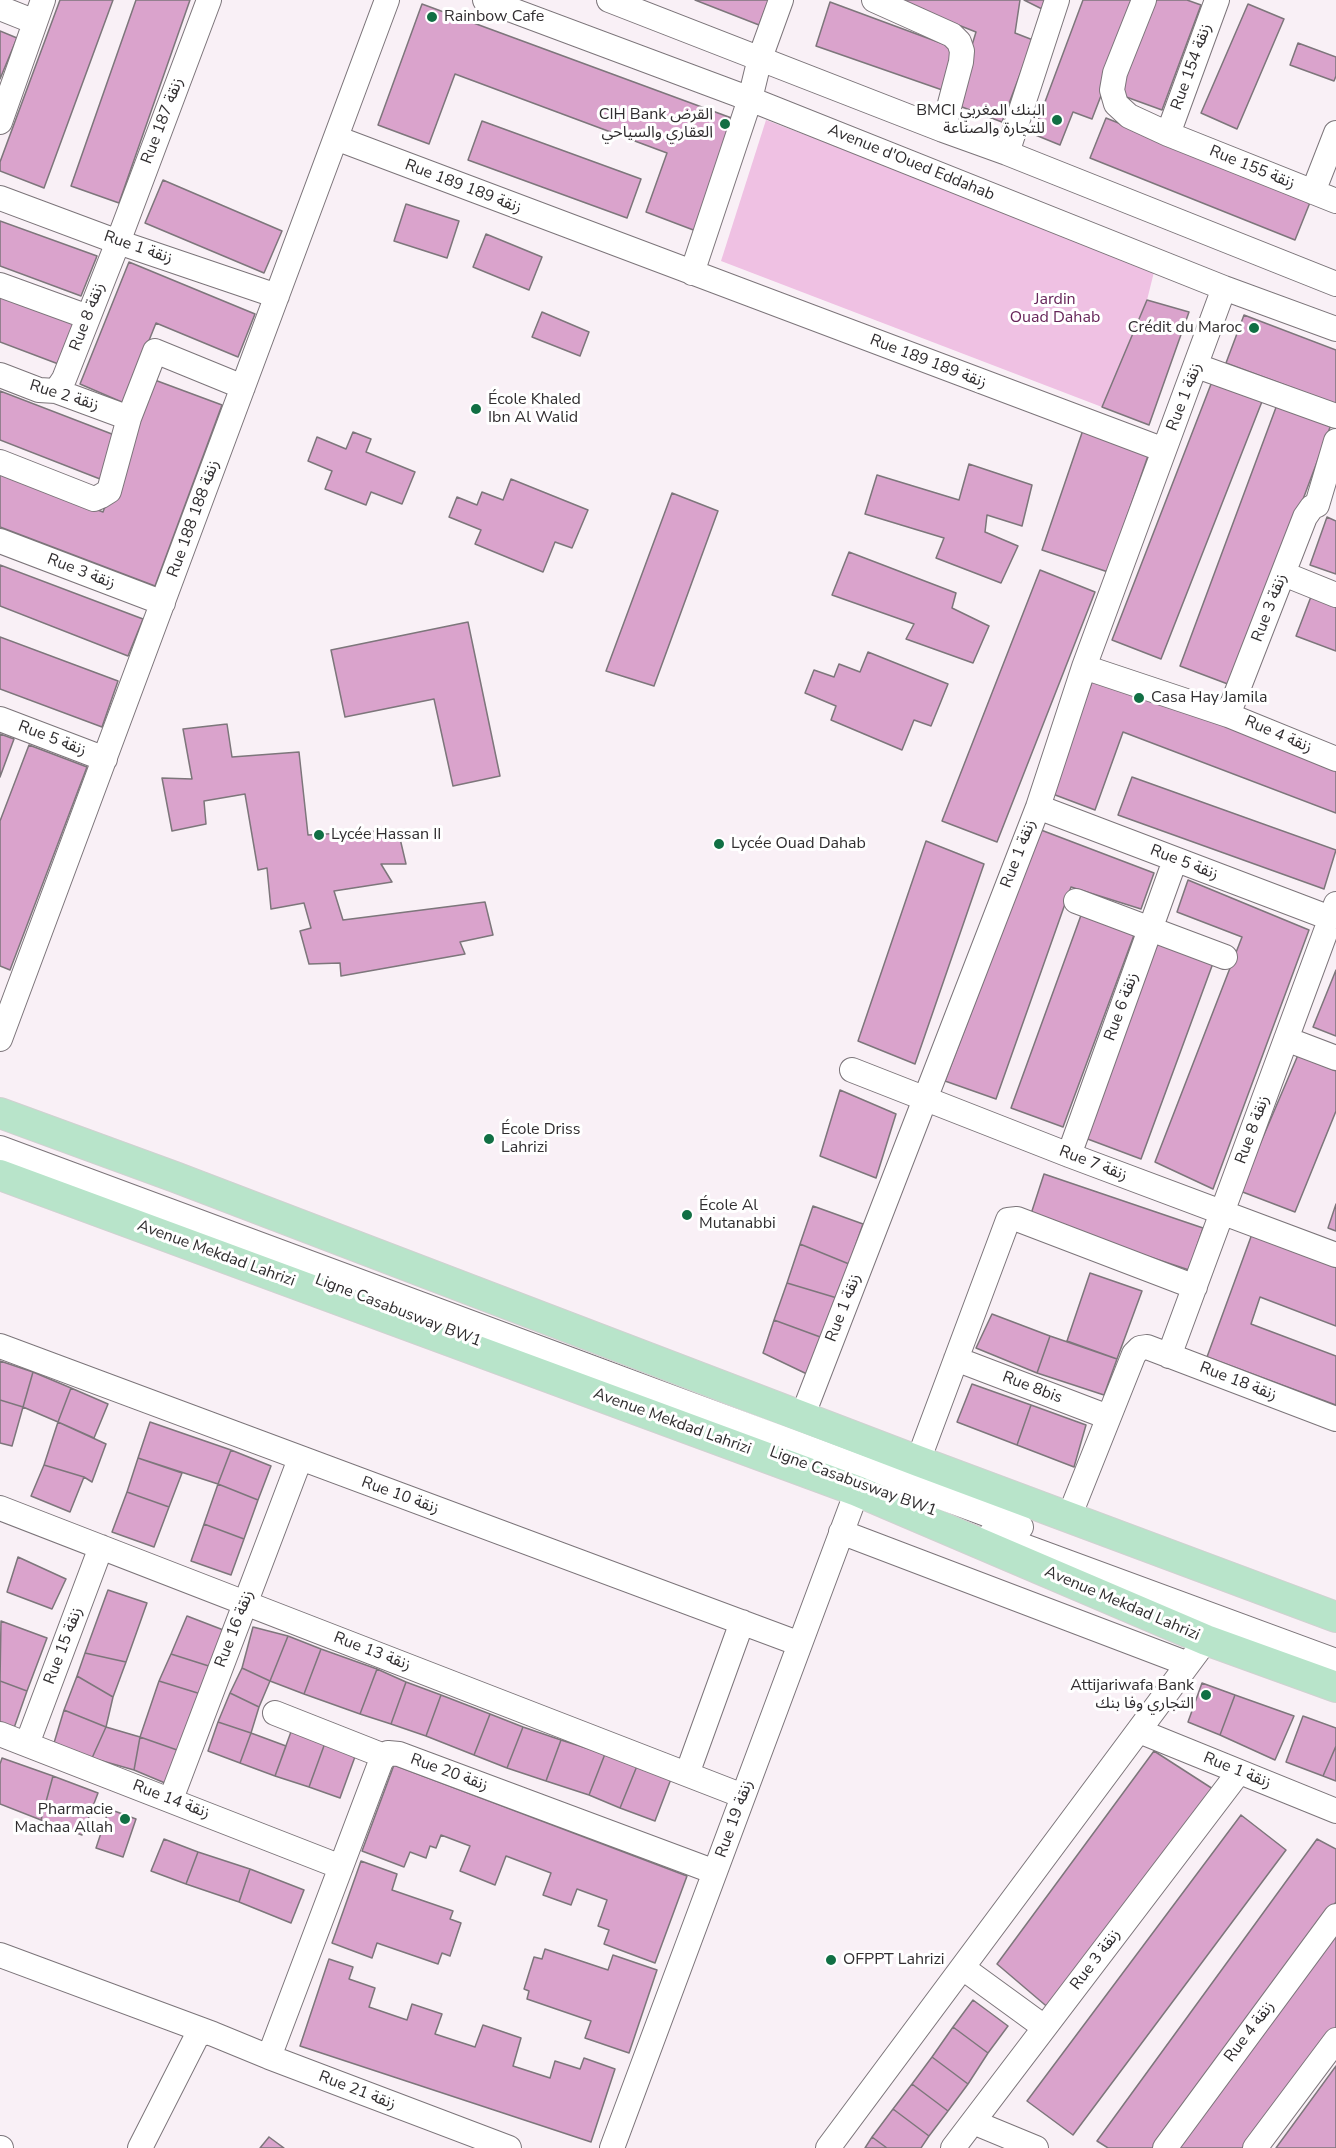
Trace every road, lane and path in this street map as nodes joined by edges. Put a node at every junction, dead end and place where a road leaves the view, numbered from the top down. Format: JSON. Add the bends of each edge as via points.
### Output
{"nodes":[{"id":1,"x":209,"y":0,"type":"edge"},
{"id":2,"x":387,"y":0,"type":"edge"},
{"id":3,"x":485,"y":0,"type":"edge"},
{"id":4,"x":609,"y":0,"type":"edge"},
{"id":5,"x":781,"y":0,"type":"edge"},
{"id":6,"x":874,"y":0,"type":"edge"},
{"id":7,"x":1057,"y":0,"type":"edge"},
{"id":8,"x":1144,"y":0,"type":"edge"},
{"id":9,"x":1211,"y":2,"type":"edge"},
{"id":10,"x":0,"y":8,"type":"edge"},
{"id":11,"x":39,"y":11,"type":"edge"},
{"id":12,"x":760,"y":58,"type":"junction"},
{"id":13,"x":750,"y":99,"type":"junction"},
{"id":14,"x":0,"y":122,"type":"edge"},
{"id":15,"x":943,"y":130,"type":"junction"},
{"id":16,"x":1336,"y":133,"type":"edge"},
{"id":17,"x":1168,"y":134,"type":"junction"},
{"id":18,"x":336,"y":138,"type":"junction"},
{"id":19,"x":1007,"y":153,"type":"junction"},
{"id":20,"x":1312,"y":192,"type":"junction"},
{"id":21,"x":0,"y":198,"type":"edge"},
{"id":22,"x":1336,"y":201,"type":"edge"},
{"id":23,"x":118,"y":242,"type":"junction"},
{"id":24,"x":692,"y":273,"type":"junction"},
{"id":25,"x":1336,"y":284,"type":"edge"},
{"id":26,"x":0,"y":285,"type":"edge"},
{"id":27,"x":1224,"y":288,"type":"junction"},
{"id":28,"x":277,"y":296,"type":"junction"},
{"id":29,"x":88,"y":317,"type":"junction"},
{"id":30,"x":1336,"y":329,"type":"edge"},
{"id":31,"x":1197,"y":366,"type":"junction"},
{"id":32,"x":0,"y":375,"type":"edge"},
{"id":33,"x":243,"y":387,"type":"junction"},
{"id":34,"x":56,"y":391,"type":"junction"},
{"id":35,"x":1336,"y":416,"type":"edge"},
{"id":36,"x":129,"y":418,"type":"junction"},
{"id":37,"x":1336,"y":441,"type":"edge"},
{"id":38,"x":1164,"y":450,"type":"junction"},
{"id":39,"x":0,"y":462,"type":"edge"},
{"id":40,"x":1326,"y":507,"type":"edge"},
{"id":41,"x":0,"y":541,"type":"edge"},
{"id":42,"x":1284,"y":574,"type":"junction"},
{"id":43,"x":1336,"y":595,"type":"edge"},
{"id":44,"x":163,"y":603,"type":"junction"},
{"id":45,"x":1084,"y":667,"type":"junction"},
{"id":46,"x":1228,"y":715,"type":"junction"},
{"id":47,"x":0,"y":719,"type":"edge"},
{"id":48,"x":105,"y":759,"type":"junction"},
{"id":49,"x":1336,"y":759,"type":"edge"},
{"id":50,"x":1038,"y":807,"type":"junction"},
{"id":51,"x":1175,"y":860,"type":"junction"},
{"id":52,"x":1076,"y":900,"type":"dead end"},
{"id":53,"x":1333,"y":911,"type":"edge"},
{"id":54,"x":1150,"y":929,"type":"junction"},
{"id":55,"x":1225,"y":957,"type":"dead end"},
{"id":56,"x":0,"y":1039,"type":"edge"},
{"id":57,"x":1286,"y":1039,"type":"junction"},
{"id":58,"x":1336,"y":1058,"type":"edge"},
{"id":59,"x":852,"y":1070,"type":"dead end"},
{"id":60,"x":924,"y":1099,"type":"junction"},
{"id":61,"x":0,"y":1113,"type":"edge"},
{"id":62,"x":0,"y":1148,"type":"edge"},
{"id":63,"x":1068,"y":1155,"type":"junction"},
{"id":64,"x":0,"y":1162,"type":"edge"},
{"id":65,"x":0,"y":1174,"type":"edge"},
{"id":66,"x":1222,"y":1213,"type":"junction"},
{"id":67,"x":1336,"y":1255,"type":"edge"},
{"id":68,"x":1195,"y":1287,"type":"junction"},
{"id":69,"x":0,"y":1346,"type":"edge"},
{"id":70,"x":1169,"y":1356,"type":"junction"},
{"id":71,"x":956,"y":1359,"type":"junction"},
{"id":72,"x":802,"y":1417,"type":"junction"},
{"id":73,"x":1108,"y":1417,"type":"junction"},
{"id":74,"x":1336,"y":1419,"type":"edge"},
{"id":75,"x":300,"y":1459,"type":"junction"},
{"id":76,"x":918,"y":1461,"type":"junction"},
{"id":77,"x":857,"y":1491,"type":"junction"},
{"id":78,"x":0,"y":1508,"type":"edge"},
{"id":79,"x":1069,"y":1517,"type":"junction"},
{"id":80,"x":841,"y":1532,"type":"junction"},
{"id":81,"x":101,"y":1547,"type":"junction"},
{"id":82,"x":245,"y":1603,"type":"junction"},
{"id":83,"x":1336,"y":1617,"type":"edge"},
{"id":84,"x":742,"y":1622,"type":"junction"},
{"id":85,"x":1206,"y":1640,"type":"junction"},
{"id":86,"x":800,"y":1644,"type":"junction"},
{"id":87,"x":1336,"y":1644,"type":"edge"},
{"id":88,"x":1336,"y":1661,"type":"edge"},
{"id":89,"x":1188,"y":1664,"type":"junction"},
{"id":90,"x":1336,"y":1688,"type":"edge"},
{"id":91,"x":276,"y":1713,"type":"dead end"},
{"id":92,"x":1139,"y":1731,"type":"junction"},
{"id":93,"x":0,"y":1734,"type":"edge"},
{"id":94,"x":27,"y":1744,"type":"junction"},
{"id":95,"x":384,"y":1756,"type":"junction"},
{"id":96,"x":1239,"y":1772,"type":"junction"},
{"id":97,"x":687,"y":1774,"type":"junction"},
{"id":98,"x":743,"y":1796,"type":"junction"},
{"id":99,"x":171,"y":1799,"type":"junction"},
{"id":100,"x":1336,"y":1811,"type":"edge"},
{"id":101,"x":341,"y":1868,"type":"junction"},
{"id":102,"x":715,"y":1872,"type":"junction"},
{"id":103,"x":1336,"y":1916,"type":"edge"},
{"id":104,"x":0,"y":1955,"type":"edge"},
{"id":105,"x":963,"y":1968,"type":"junction"},
{"id":106,"x":1044,"y":2027,"type":"junction"},
{"id":107,"x":206,"y":2032,"type":"junction"},
{"id":108,"x":1336,"y":2040,"type":"edge"},
{"id":109,"x":269,"y":2057,"type":"junction"},
{"id":110,"x":973,"y":2122,"type":"junction"},
{"id":111,"x":140,"y":2148,"type":"edge"},
{"id":112,"x":509,"y":2148,"type":"edge"},
{"id":113,"x":612,"y":2148,"type":"edge"},
{"id":114,"x":828,"y":2148,"type":"edge"},
{"id":115,"x":953,"y":2148,"type":"edge"},
{"id":116,"x":1036,"y":2148,"type":"edge"},
{"id":117,"x":1164,"y":2148,"type":"edge"},
{"id":118,"x":1255,"y":2148,"type":"edge"}],
"edges":[{"from":1,"to":23,"type":"street","name":"Rue 187 زنقة"},
{"from":2,"to":18,"type":"street","name":"Rue 188 زنقة 188"},
{"from":3,"to":13,"type":"street","name":"Avenue d'Oued Eddahab"},
{"from":4,"to":12,"type":"street"},
{"from":5,"to":12,"type":"street"},
{"from":6,"to":15,"type":"street","via":[[952,35],[959,42],[961,62]]},
{"from":7,"to":19,"type":"street"},
{"from":8,"to":17,"type":"street","name":"Rue 155 زنقة","via":[[1112,90],[1116,104],[1129,116]]},
{"from":9,"to":17,"type":"street","name":"Rue 154 زنقة"},
{"from":10,"to":11,"type":"street"},
{"from":11,"to":14,"type":"street"},
{"from":12,"to":13,"type":"street"},
{"from":12,"to":15,"type":"street"},
{"from":13,"to":24,"type":"street"},
{"from":13,"to":27,"type":"street","name":"Avenue d'Oued Eddahab"},
{"from":15,"to":19,"type":"street"},
{"from":16,"to":20,"type":"street"},
{"from":17,"to":20,"type":"street","name":"Rue 155 زنقة"},
{"from":18,"to":24,"type":"street","name":"Rue 189 زنقة 189"},
{"from":18,"to":28,"type":"street","name":"Rue 188 زنقة 188"},
{"from":19,"to":25,"type":"street"},
{"from":20,"to":22,"type":"street","name":"Rue 155 زنقة"},
{"from":21,"to":23,"type":"street","name":"Rue 1 زنقة"},
{"from":23,"to":28,"type":"street","name":"Rue 1 زنقة"},
{"from":23,"to":29,"type":"street","name":"Rue 8 زنقة"},
{"from":24,"to":38,"type":"street","name":"Rue 189 زنقة 189"},
{"from":26,"to":29,"type":"street"},
{"from":27,"to":30,"type":"street","name":"Avenue d'Oued Eddahab"},
{"from":27,"to":31,"type":"street","name":"Rue 1 زنقة"},
{"from":28,"to":33,"type":"street","name":"Rue 188 زنقة 188"},
{"from":29,"to":34,"type":"street","name":"Rue 8 زنقة"},
{"from":31,"to":35,"type":"street"},
{"from":31,"to":38,"type":"street","name":"Rue 1 زنقة"},
{"from":32,"to":34,"type":"street","name":"Rue 2 زنقة","via":[[39,390]]},
{"from":33,"to":36,"type":"street","via":[[155,351]]},
{"from":33,"to":44,"type":"street","name":"Rue 188 زنقة 188"},
{"from":34,"to":36,"type":"street","name":"Rue 2 زنقة"},
{"from":36,"to":39,"type":"street","via":[[109,491],[94,499]]},
{"from":37,"to":40,"type":"street","name":"Rue 3 زنقة"},
{"from":38,"to":45,"type":"street","name":"Rue 1 زنقة"},
{"from":40,"to":42,"type":"street","name":"Rue 3 زنقة","via":[[1312,507],[1305,517]]},
{"from":41,"to":44,"type":"street","name":"Rue 3 زنقة"},
{"from":42,"to":43,"type":"street"},
{"from":42,"to":46,"type":"street","name":"Rue 3 زنقة"},
{"from":44,"to":48,"type":"street","name":"Rue 188 زنقة 188"},
{"from":45,"to":46,"type":"street","name":"Rue 4 زنقة"},
{"from":45,"to":50,"type":"street","name":"Rue 1 زنقة"},
{"from":46,"to":49,"type":"street","name":"Rue 4 زنقة"},
{"from":47,"to":48,"type":"street","name":"Rue 5 زنقة"},
{"from":48,"to":56,"type":"street","name":"Rue 188 زنقة 188"},
{"from":50,"to":51,"type":"street","name":"Rue 5 زنقة"},
{"from":50,"to":60,"type":"street","name":"Rue 1 زنقة"},
{"from":51,"to":53,"type":"street","name":"Rue 5 زنقة"},
{"from":51,"to":54,"type":"street","name":"Rue 6 زنقة"},
{"from":52,"to":54,"type":"street"},
{"from":53,"to":57,"type":"street","name":"Rue 8 زنقة"},
{"from":54,"to":55,"type":"street"},
{"from":54,"to":63,"type":"street","name":"Rue 6 زنقة"},
{"from":57,"to":58,"type":"street"},
{"from":57,"to":66,"type":"street","name":"Rue 8 زنقة"},
{"from":59,"to":60,"type":"street","name":"Rue 7 زنقة"},
{"from":60,"to":63,"type":"street","name":"Rue 7 زنقة"},
{"from":60,"to":72,"type":"street","name":"Rue 1 زنقة"},
{"from":61,"to":72,"type":"main road"},
{"from":62,"to":87,"type":"street","name":"Ligne Casabusway BW1"},
{"from":63,"to":66,"type":"street","name":"Rue 7 زنقة"},
{"from":64,"to":88,"type":"street","name":"Ligne Casabusway BW1"},
{"from":65,"to":77,"type":"main road","name":"Avenue Mekdad Lahrizi"},
{"from":66,"to":67,"type":"street","name":"Rue 7 زنقة"},
{"from":66,"to":68,"type":"street","name":"Rue 8 زنقة"},
{"from":68,"to":70,"type":"street","name":"Rue 8 زنقة"},
{"from":68,"to":71,"type":"street","via":[[1011,1219],[1006,1223]]},
{"from":69,"to":75,"type":"street","name":"Rue 10 زنقة"},
{"from":70,"to":73,"type":"street","name":"Rue 18 زنقة","via":[[1140,1348]]},
{"from":70,"to":74,"type":"street","name":"Rue 18 زنقة"},
{"from":71,"to":73,"type":"street","name":"Rue 8bis"},
{"from":71,"to":76,"type":"street"},
{"from":72,"to":76,"type":"main road"},
{"from":73,"to":79,"type":"street"},
{"from":75,"to":82,"type":"street","name":"Rue 16 زنقة"},
{"from":75,"to":84,"type":"street","name":"Rue 10 زنقة"},
{"from":76,"to":79,"type":"main road"},
{"from":77,"to":80,"type":"street","name":"Rue 19 زنقة"},
{"from":77,"to":85,"type":"main road","name":"Avenue Mekdad Lahrizi"},
{"from":78,"to":81,"type":"street","name":"Rue 13 زنقة"},
{"from":79,"to":83,"type":"main road"},
{"from":80,"to":86,"type":"street","name":"Rue 19 زنقة"},
{"from":80,"to":89,"type":"street"},
{"from":81,"to":82,"type":"street","name":"Rue 13 زنقة"},
{"from":81,"to":94,"type":"street","name":"Rue 15 زنقة"},
{"from":82,"to":97,"type":"street","name":"Rue 13 زنقة"},
{"from":82,"to":99,"type":"street","name":"Rue 16 زنقة"},
{"from":84,"to":86,"type":"street","name":"Rue 10 زنقة"},
{"from":84,"to":97,"type":"street"},
{"from":85,"to":89,"type":"street"},
{"from":85,"to":90,"type":"main road","name":"Avenue Mekdad Lahrizi"},
{"from":86,"to":98,"type":"street","name":"Rue 19 زنقة"},
{"from":89,"to":92,"type":"street"},
{"from":91,"to":95,"type":"street","name":"Rue 20 زنقة"},
{"from":92,"to":96,"type":"street","name":"Rue 1 زنقة"},
{"from":92,"to":105,"type":"street"},
{"from":93,"to":94,"type":"street","name":"Rue 14 زنقة"},
{"from":94,"to":99,"type":"street","name":"Rue 14 زنقة"},
{"from":95,"to":101,"type":"street"},
{"from":95,"to":102,"type":"street","name":"Rue 20 زنقة","via":[[399,1754]]},
{"from":96,"to":100,"type":"street","name":"Rue 1 زنقة"},
{"from":96,"to":106,"type":"street","name":"Rue 3 زنقة"},
{"from":97,"to":98,"type":"street","name":"Rue 13 زنقة"},
{"from":98,"to":102,"type":"street","name":"Rue 19 زنقة"},
{"from":99,"to":101,"type":"street","name":"Rue 14 زنقة"},
{"from":101,"to":109,"type":"street"},
{"from":102,"to":113,"type":"street","name":"Rue 19 زنقة"},
{"from":103,"to":117,"type":"street","name":"Rue 4 زنقة"},
{"from":104,"to":107,"type":"street","name":"Rue 21 زنقة"},
{"from":105,"to":106,"type":"street"},
{"from":105,"to":114,"type":"street"},
{"from":106,"to":110,"type":"street","name":"Rue 3 زنقة"},
{"from":107,"to":109,"type":"street","name":"Rue 21 زنقة"},
{"from":107,"to":111,"type":"street","via":[[197,2036]]},
{"from":108,"to":118,"type":"street"},
{"from":109,"to":112,"type":"street","name":"Rue 21 زنقة"},
{"from":110,"to":115,"type":"street","name":"Rue 3 زنقة"},
{"from":110,"to":116,"type":"street"}]}
